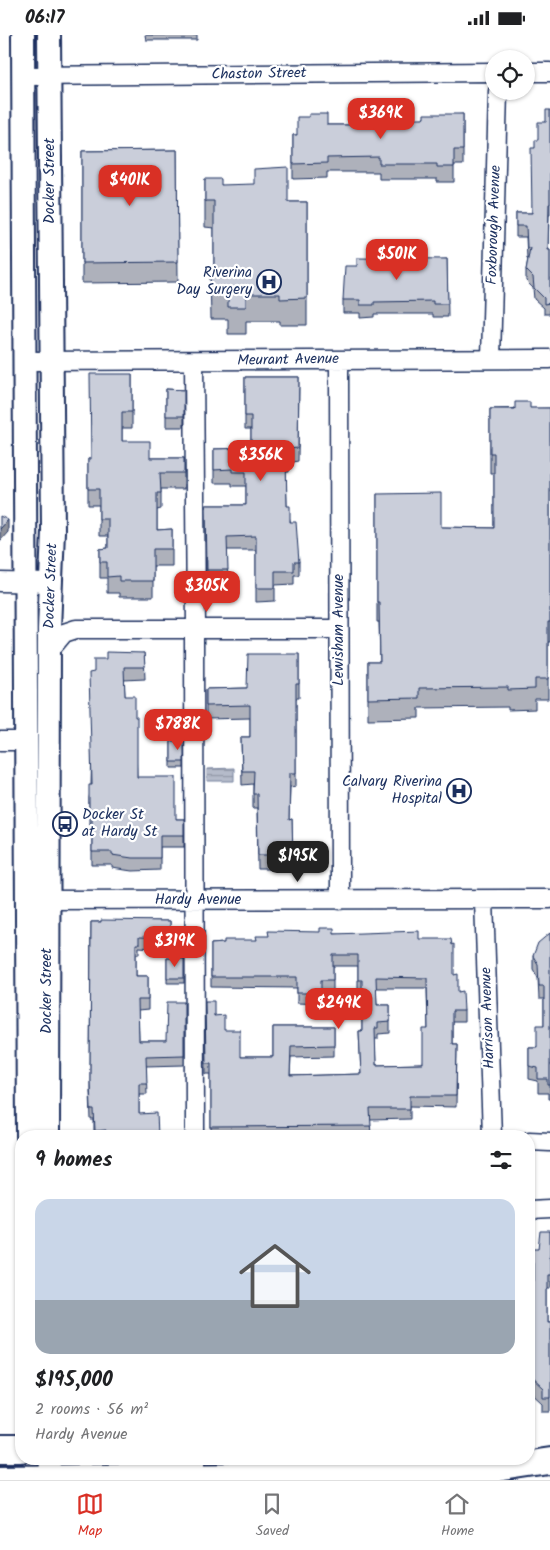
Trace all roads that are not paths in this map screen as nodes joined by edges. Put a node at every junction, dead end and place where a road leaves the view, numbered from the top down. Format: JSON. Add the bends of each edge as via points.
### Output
{"nodes":[{"id":1,"x":23,"y":35,"type":"edge"},
{"id":2,"x":49,"y":35,"type":"edge"},
{"id":3,"x":485,"y":72,"type":"edge"},
{"id":4,"x":535,"y":72,"type":"edge"},
{"id":5,"x":550,"y":72,"type":"edge"},
{"id":6,"x":24,"y":76,"type":"junction"},
{"id":7,"x":49,"y":76,"type":"junction"},
{"id":8,"x":498,"y":100,"type":"edge"},
{"id":9,"x":491,"y":359,"type":"junction"},
{"id":10,"x":550,"y":359,"type":"edge"},
{"id":11,"x":339,"y":360,"type":"junction"},
{"id":12,"x":26,"y":361,"type":"junction"},
{"id":13,"x":52,"y":361,"type":"junction"},
{"id":14,"x":194,"y":361,"type":"junction"},
{"id":15,"x":0,"y":582,"type":"edge"},
{"id":16,"x":27,"y":582,"type":"junction"},
{"id":17,"x":51,"y":583,"type":"junction"},
{"id":18,"x":339,"y":629,"type":"junction"},
{"id":19,"x":195,"y":630,"type":"junction"},
{"id":20,"x":49,"y":651,"type":"junction"},
{"id":21,"x":0,"y":741,"type":"edge"},
{"id":22,"x":27,"y":741,"type":"junction"},
{"id":23,"x":484,"y":899,"type":"junction"},
{"id":24,"x":550,"y":899,"type":"edge"},
{"id":25,"x":37,"y":900,"type":"junction"},
{"id":26,"x":194,"y":900,"type":"junction"},
{"id":27,"x":340,"y":900,"type":"junction"},
{"id":28,"x":28,"y":1130,"type":"edge"},
{"id":29,"x":48,"y":1130,"type":"edge"},
{"id":30,"x":195,"y":1130,"type":"edge"},
{"id":31,"x":492,"y":1130,"type":"edge"},
{"id":32,"x":535,"y":1141,"type":"edge"},
{"id":33,"x":550,"y":1142,"type":"edge"},
{"id":34,"x":550,"y":1209,"type":"edge"},
{"id":35,"x":535,"y":1210,"type":"edge"},
{"id":36,"x":0,"y":1449,"type":"edge"},
{"id":37,"x":15,"y":1449,"type":"edge"},
{"id":38,"x":487,"y":1465,"type":"edge"},
{"id":39,"x":196,"y":1468,"type":"edge"},
{"id":40,"x":38,"y":1473,"type":"edge"},
{"id":41,"x":456,"y":1476,"type":"edge"},
{"id":42,"x":0,"y":1479,"type":"edge"}],
"edges":[{"from":1,"to":6,"type":"main road","name":"Docker Street"},
{"from":2,"to":7,"type":"main road","name":"Docker Street"},
{"from":3,"to":7,"type":"street","name":"Chaston Street"},
{"from":4,"to":5,"type":"street"},
{"from":6,"to":7,"type":"street","name":"Chaston Street"},
{"from":6,"to":12,"type":"main road","name":"Docker Street"},
{"from":7,"to":13,"type":"main road","name":"Docker Street"},
{"from":8,"to":9,"type":"street","name":"Foxborough Avenue"},
{"from":9,"to":10,"type":"street","name":"Meurant Avenue"},
{"from":9,"to":11,"type":"street","name":"Meurant Avenue"},
{"from":11,"to":14,"type":"street","name":"Meurant Avenue"},
{"from":11,"to":18,"type":"street","name":"Lewisham Avenue"},
{"from":12,"to":13,"type":"street","name":"Meurant Avenue"},
{"from":12,"to":16,"type":"main road","name":"Docker Street"},
{"from":13,"to":14,"type":"street","name":"Meurant Avenue"},
{"from":13,"to":17,"type":"main road","name":"Docker Street"},
{"from":14,"to":19,"type":"street"},
{"from":15,"to":16,"type":"street"},
{"from":16,"to":17,"type":"street"},
{"from":16,"to":22,"type":"main road","name":"Docker Street"},
{"from":17,"to":20,"type":"main road","name":"Docker Street"},
{"from":18,"to":19,"type":"street"},
{"from":18,"to":27,"type":"street","name":"Lewisham Avenue"},
{"from":19,"to":20,"type":"street","via":[[76,629],[64,633]]},
{"from":19,"to":26,"type":"street"},
{"from":20,"to":25,"type":"main road","name":"Docker Street"},
{"from":21,"to":22,"type":"street"},
{"from":22,"to":25,"type":"main road","name":"Docker Street"},
{"from":23,"to":24,"type":"street","name":"Hardy Avenue"},
{"from":23,"to":27,"type":"street","name":"Hardy Avenue"},
{"from":23,"to":31,"type":"street","name":"Harrison Avenue"},
{"from":25,"to":26,"type":"street","name":"Hardy Avenue"},
{"from":25,"to":28,"type":"main road","name":"Docker Street"},
{"from":25,"to":29,"type":"main road","name":"Docker Street"},
{"from":26,"to":27,"type":"street","name":"Hardy Avenue"},
{"from":26,"to":30,"type":"street"},
{"from":32,"to":33,"type":"street"},
{"from":34,"to":35,"type":"street"},
{"from":36,"to":37,"type":"highway"},
{"from":38,"to":41,"type":"highway"},
{"from":39,"to":40,"type":"highway"},
{"from":39,"to":41,"type":"highway"},
{"from":40,"to":42,"type":"highway"}]}
